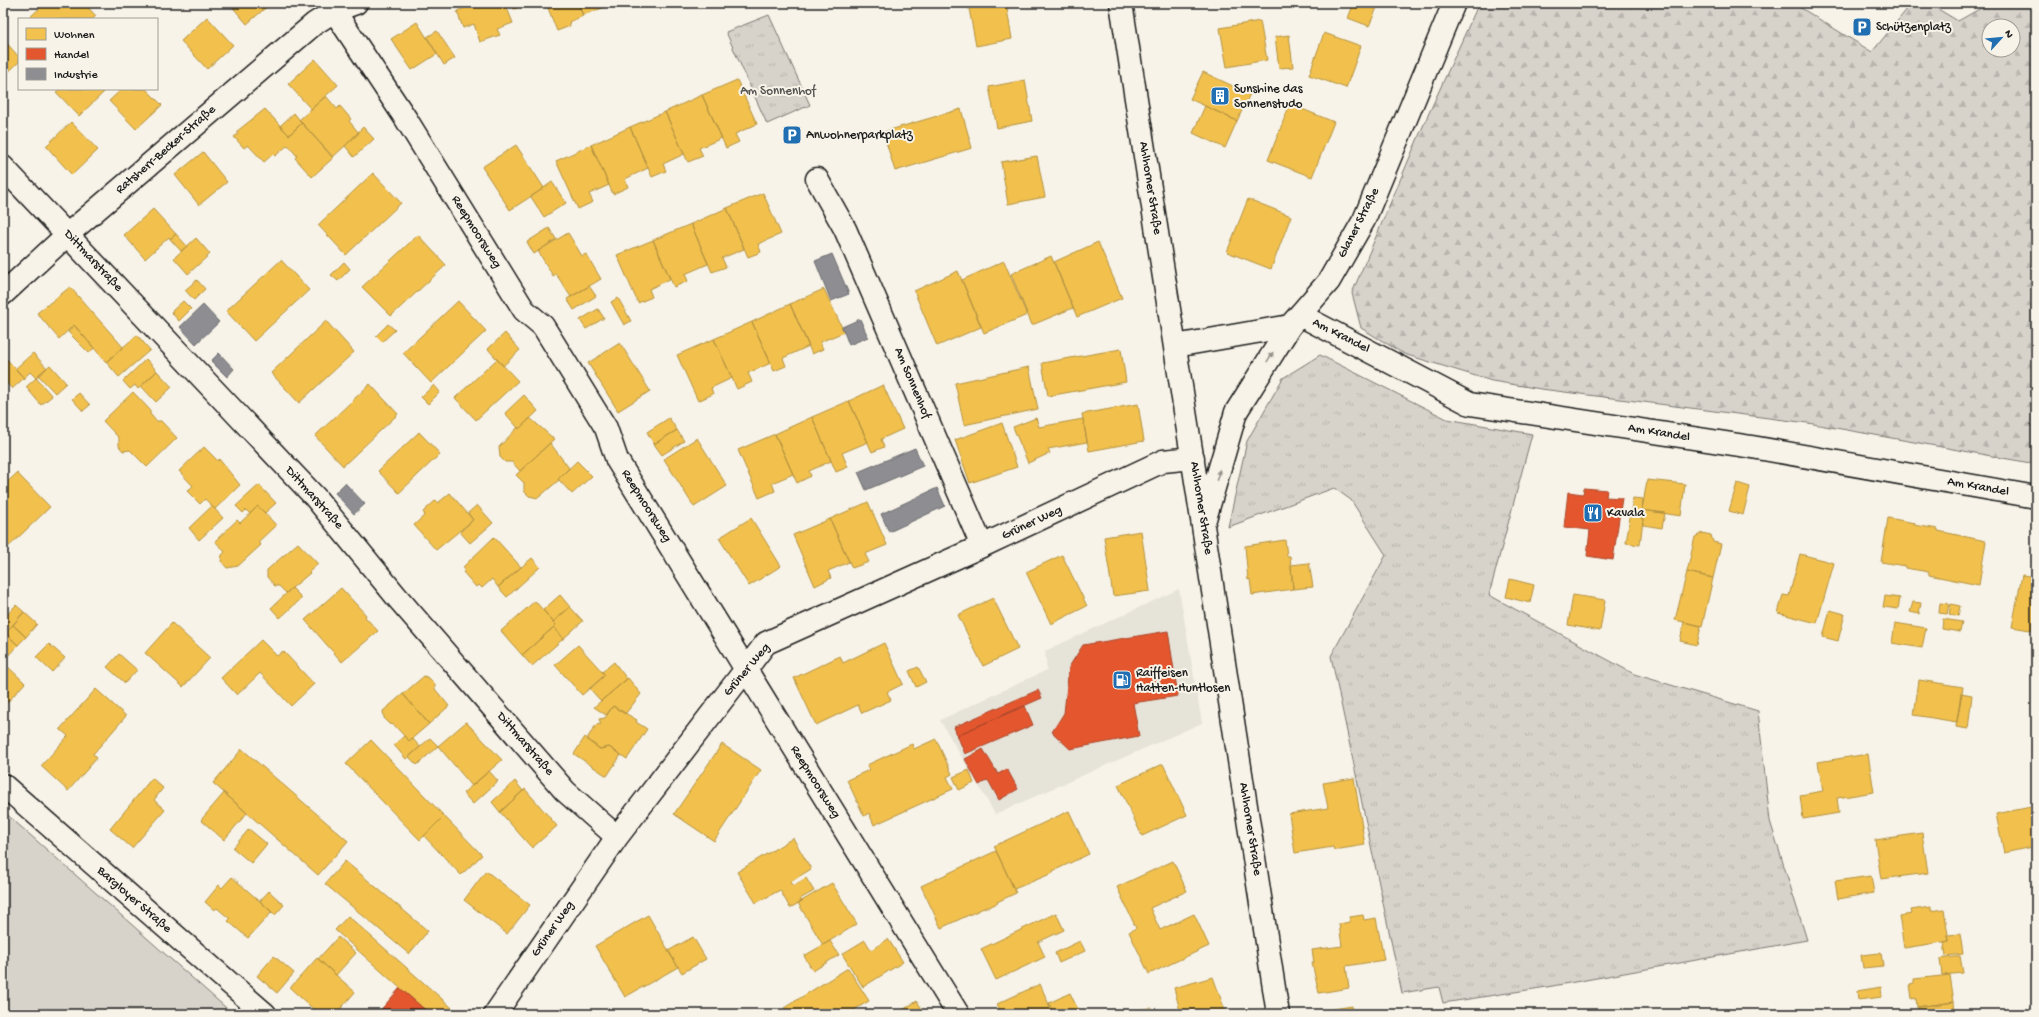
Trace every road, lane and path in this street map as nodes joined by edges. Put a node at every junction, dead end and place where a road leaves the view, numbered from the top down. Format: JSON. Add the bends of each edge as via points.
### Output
{"nodes":[{"id":1,"x":356,"y":3,"type":"edge"},
{"id":2,"x":1121,"y":3,"type":"edge"},
{"id":3,"x":1454,"y":3,"type":"edge"},
{"id":4,"x":331,"y":7,"type":"edge"},
{"id":5,"x":3,"y":167,"type":"edge"},
{"id":6,"x":817,"y":179,"type":"dead end"},
{"id":7,"x":68,"y":234,"type":"junction"},
{"id":8,"x":3,"y":294,"type":"edge"},
{"id":9,"x":1295,"y":320,"type":"junction"},
{"id":10,"x":1175,"y":346,"type":"junction"},
{"id":11,"x":1193,"y":458,"type":"junction"},
{"id":12,"x":2036,"y":498,"type":"edge"},
{"id":13,"x":1204,"y":526,"type":"junction"},
{"id":14,"x":982,"y":546,"type":"junction"},
{"id":15,"x":745,"y":670,"type":"junction"},
{"id":16,"x":3,"y":785,"type":"edge"},
{"id":17,"x":617,"y":836,"type":"junction"},
{"id":18,"x":265,"y":1014,"type":"edge"},
{"id":19,"x":495,"y":1014,"type":"edge"},
{"id":20,"x":958,"y":1014,"type":"edge"},
{"id":21,"x":1278,"y":1014,"type":"edge"}],
"edges":[{"from":1,"to":4,"type":"street","name":"Ratsherr-Becker-Straße"},
{"from":2,"to":10,"type":"street","name":"Ahlhorner Straße"},
{"from":3,"to":9,"type":"street","name":"Glaner Straße","via":[[1364,220],[1328,281]]},
{"from":4,"to":7,"type":"street","name":"Ratsherr-Becker-Straße"},
{"from":4,"to":15,"type":"street","name":"Reepmoorsweg","via":[[406,119],[524,310],[543,326],[606,428],[618,460]]},
{"from":5,"to":7,"type":"street","name":"Dittmarstraße"},
{"from":6,"to":14,"type":"street","name":"Am Sonnenhof","via":[[845,229]]},
{"from":7,"to":8,"type":"street","name":"Ratsherr-Becker-Straße"},
{"from":7,"to":17,"type":"street","name":"Dittmarstraße","via":[[316,497],[396,596],[565,791]]},
{"from":9,"to":10,"type":"street"},
{"from":9,"to":12,"type":"street","name":"Am Krandel","via":[[1470,404],[1752,447]]},
{"from":13,"to":9,"type":"street","name":"Glaner Straße","one_way":true,"via":[[1236,412]]},
{"from":10,"to":11,"type":"street","name":"Ahlhorner Straße"},
{"from":11,"to":13,"type":"street","name":"Ahlhorner Straße"},
{"from":11,"to":14,"type":"street","name":"Grüner Weg","via":[[1164,461]]},
{"from":13,"to":21,"type":"street","name":"Ahlhorner Straße"},
{"from":14,"to":15,"type":"street","name":"Grüner Weg","via":[[766,643]]},
{"from":15,"to":17,"type":"street","name":"Grüner Weg"},
{"from":15,"to":20,"type":"street","name":"Reepmoorsweg"},
{"from":16,"to":18,"type":"street","name":"Bargloyer Straße"},
{"from":17,"to":19,"type":"street","name":"Grüner Weg"}]}
